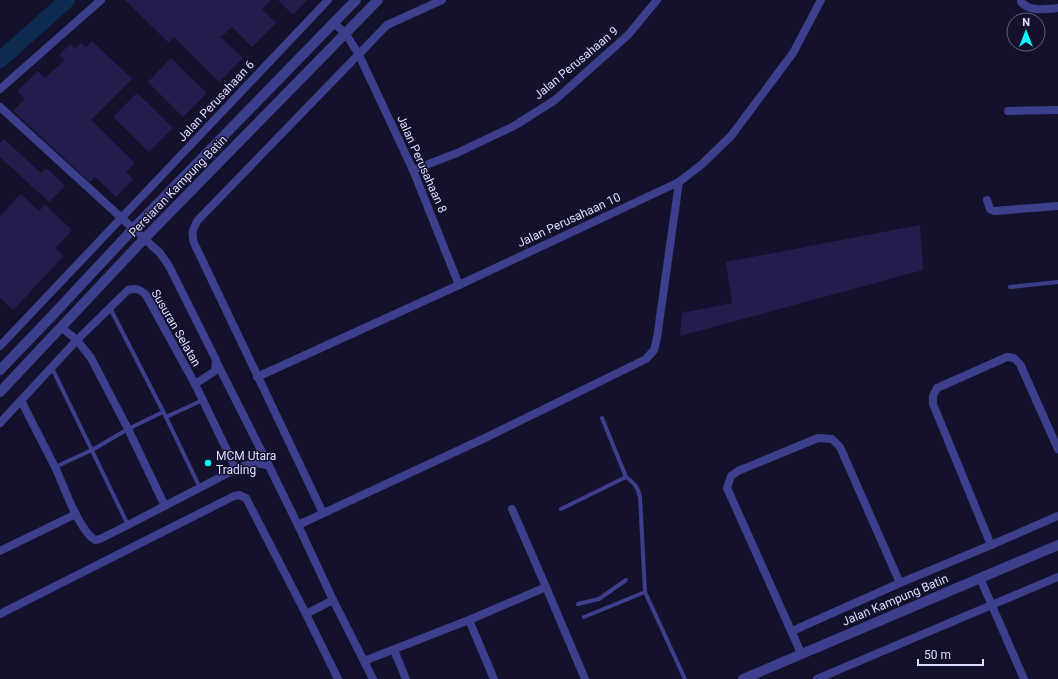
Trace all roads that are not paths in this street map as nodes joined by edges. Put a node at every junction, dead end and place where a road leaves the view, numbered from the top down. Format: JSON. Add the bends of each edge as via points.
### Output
{"nodes":[{"id":1,"x":101,"y":0,"type":"edge"},
{"id":2,"x":328,"y":0,"type":"edge"},
{"id":3,"x":356,"y":0,"type":"edge"},
{"id":4,"x":378,"y":0,"type":"edge"},
{"id":5,"x":442,"y":0,"type":"edge"},
{"id":6,"x":657,"y":0,"type":"edge"},
{"id":7,"x":821,"y":0,"type":"edge"},
{"id":8,"x":1021,"y":0,"type":"edge"},
{"id":9,"x":1058,"y":8,"type":"edge"},
{"id":10,"x":334,"y":23,"type":"junction"},
{"id":11,"x":346,"y":34,"type":"junction"},
{"id":12,"x":359,"y":55,"type":"junction"},
{"id":13,"x":0,"y":89,"type":"edge"},
{"id":14,"x":0,"y":107,"type":"edge"},
{"id":15,"x":1058,"y":110,"type":"edge"},
{"id":16,"x":1008,"y":111,"type":"dead end"},
{"id":17,"x":413,"y":170,"type":"junction"},
{"id":18,"x":679,"y":182,"type":"junction"},
{"id":19,"x":987,"y":200,"type":"dead end"},
{"id":20,"x":1058,"y":206,"type":"edge"},
{"id":21,"x":121,"y":219,"type":"junction"},
{"id":22,"x":133,"y":229,"type":"junction"},
{"id":23,"x":144,"y":238,"type":"junction"},
{"id":24,"x":1058,"y":282,"type":"edge"},
{"id":25,"x":459,"y":285,"type":"junction"},
{"id":26,"x":1010,"y":287,"type":"dead end"},
{"id":27,"x":110,"y":308,"type":"junction"},
{"id":28,"x":62,"y":328,"type":"junction"},
{"id":29,"x":77,"y":340,"type":"junction"},
{"id":30,"x":0,"y":346,"type":"edge"},
{"id":31,"x":216,"y":360,"type":"junction"},
{"id":32,"x":52,"y":368,"type":"junction"},
{"id":33,"x":0,"y":370,"type":"edge"},
{"id":34,"x":257,"y":377,"type":"junction"},
{"id":35,"x":195,"y":384,"type":"junction"},
{"id":36,"x":0,"y":392,"type":"edge"},
{"id":37,"x":21,"y":400,"type":"junction"},
{"id":38,"x":203,"y":400,"type":"junction"},
{"id":39,"x":163,"y":412,"type":"junction"},
{"id":40,"x":166,"y":417,"type":"junction"},
{"id":41,"x":602,"y":418,"type":"dead end"},
{"id":42,"x":0,"y":423,"type":"edge"},
{"id":43,"x":128,"y":429,"type":"junction"},
{"id":44,"x":1058,"y":449,"type":"edge"},
{"id":45,"x":92,"y":450,"type":"junction"},
{"id":46,"x":269,"y":466,"type":"junction"},
{"id":47,"x":55,"y":467,"type":"junction"},
{"id":48,"x":236,"y":469,"type":"junction"},
{"id":49,"x":626,"y":477,"type":"junction"},
{"id":50,"x":200,"y":488,"type":"junction"},
{"id":51,"x":165,"y":506,"type":"junction"},
{"id":52,"x":512,"y":508,"type":"dead end"},
{"id":53,"x":561,"y":509,"type":"dead end"},
{"id":54,"x":323,"y":513,"type":"junction"},
{"id":55,"x":76,"y":514,"type":"junction"},
{"id":56,"x":1058,"y":516,"type":"edge"},
{"id":57,"x":128,"y":525,"type":"junction"},
{"id":58,"x":298,"y":526,"type":"junction"},
{"id":59,"x":1058,"y":544,"type":"edge"},
{"id":60,"x":991,"y":546,"type":"junction"},
{"id":61,"x":0,"y":551,"type":"edge"},
{"id":62,"x":1058,"y":576,"type":"edge"},
{"id":63,"x":980,"y":578,"type":"junction"},
{"id":64,"x":626,"y":580,"type":"dead end"},
{"id":65,"x":900,"y":582,"type":"junction"},
{"id":66,"x":546,"y":587,"type":"junction"},
{"id":67,"x":645,"y":592,"type":"junction"},
{"id":68,"x":599,"y":599,"type":"junction"},
{"id":69,"x":333,"y":600,"type":"junction"},
{"id":70,"x":578,"y":604,"type":"dead end"},
{"id":71,"x":992,"y":605,"type":"junction"},
{"id":72,"x":601,"y":610,"type":"junction"},
{"id":73,"x":0,"y":614,"type":"edge"},
{"id":74,"x":306,"y":614,"type":"junction"},
{"id":75,"x":584,"y":617,"type":"dead end"},
{"id":76,"x":469,"y":620,"type":"junction"},
{"id":77,"x":792,"y":631,"type":"junction"},
{"id":78,"x":394,"y":650,"type":"junction"},
{"id":79,"x":802,"y":653,"type":"junction"},
{"id":80,"x":364,"y":661,"type":"junction"},
{"id":81,"x":338,"y":679,"type":"edge"},
{"id":82,"x":373,"y":679,"type":"edge"},
{"id":83,"x":406,"y":679,"type":"edge"},
{"id":84,"x":494,"y":679,"type":"edge"},
{"id":85,"x":585,"y":679,"type":"edge"},
{"id":86,"x":685,"y":679,"type":"edge"},
{"id":87,"x":743,"y":679,"type":"edge"},
{"id":88,"x":817,"y":679,"type":"edge"},
{"id":89,"x":1024,"y":679,"type":"edge"}],
"edges":[{"from":1,"to":13,"type":"street"},
{"from":2,"to":21,"type":"street","name":"Jalan Perusahaan 6"},
{"from":3,"to":10,"type":"street","name":"Persiaran Kampung Batin"},
{"from":4,"to":11,"type":"street","name":"Persiaran Kampung Batin"},
{"from":5,"to":12,"type":"street","via":[[387,25]]},
{"from":6,"to":17,"type":"street","name":"Jalan Perusahaan 9","via":[[628,36],[555,100],[514,126]]},
{"from":7,"to":18,"type":"street","name":"Jalan Perusahaan 10","via":[[793,53],[731,136]]},
{"from":8,"to":9,"type":"street","via":[[1025,6],[1032,9]]},
{"from":10,"to":11,"type":"street","name":"Jalan Perusahaan 8"},
{"from":10,"to":22,"type":"street","name":"Persiaran Kampung Batin"},
{"from":11,"to":12,"type":"street","name":"Jalan Perusahaan 8"},
{"from":11,"to":23,"type":"street","name":"Persiaran Kampung Batin"},
{"from":12,"to":17,"type":"street","name":"Jalan Perusahaan 8"},
{"from":12,"to":34,"type":"street","via":[[198,220],[193,229],[194,243]]},
{"from":14,"to":21,"type":"street"},
{"from":15,"to":16,"type":"street"},
{"from":17,"to":25,"type":"street","name":"Jalan Perusahaan 8"},
{"from":18,"to":25,"type":"street","name":"Jalan Perusahaan 10"},
{"from":18,"to":54,"type":"street","via":[[657,338],[654,350],[646,360]]},
{"from":19,"to":20,"type":"street","via":[[990,209],[994,211]]},
{"from":21,"to":22,"type":"street"},
{"from":21,"to":30,"type":"street","name":"Jalan Perusahaan 6"},
{"from":22,"to":23,"type":"street"},
{"from":22,"to":33,"type":"street","name":"Persiaran Kampung Batin"},
{"from":23,"to":28,"type":"street","name":"Persiaran Kampung Batin"},
{"from":23,"to":31,"type":"street","via":[[169,266]]},
{"from":24,"to":26,"type":"lane"},
{"from":25,"to":34,"type":"street","name":"Jalan Perusahaan 10"},
{"from":27,"to":29,"type":"street","name":"Susuran Selatan"},
{"from":27,"to":35,"type":"street","name":"Susuran Selatan","via":[[128,290],[134,288],[146,295]]},
{"from":27,"to":39,"type":"lane"},
{"from":28,"to":29,"type":"street"},
{"from":28,"to":36,"type":"street","name":"Persiaran Kampung Batin"},
{"from":29,"to":32,"type":"street","name":"Susuran Selatan"},
{"from":29,"to":43,"type":"street","via":[[91,358]]},
{"from":31,"to":35,"type":"street","via":[[215,371]]},
{"from":31,"to":46,"type":"street"},
{"from":32,"to":37,"type":"street","name":"Susuran Selatan"},
{"from":32,"to":45,"type":"lane"},
{"from":34,"to":54,"type":"street"},
{"from":35,"to":38,"type":"street","name":"Susuran Selatan"},
{"from":37,"to":42,"type":"street","name":"Susuran Selatan"},
{"from":37,"to":47,"type":"street"},
{"from":38,"to":40,"type":"lane"},
{"from":38,"to":48,"type":"street","name":"Susuran Selatan"},
{"from":39,"to":40,"type":"lane"},
{"from":39,"to":43,"type":"lane"},
{"from":40,"to":50,"type":"lane"},
{"from":41,"to":49,"type":"lane"},
{"from":43,"to":45,"type":"lane"},
{"from":43,"to":51,"type":"street"},
{"from":44,"to":60,"type":"street","via":[[1020,364],[1014,358],[1007,357],[937,388],[932,404]]},
{"from":45,"to":47,"type":"lane"},
{"from":45,"to":57,"type":"lane"},
{"from":46,"to":48,"type":"street","via":[[253,462]]},
{"from":46,"to":58,"type":"street"},
{"from":47,"to":55,"type":"street"},
{"from":48,"to":50,"type":"street"},
{"from":49,"to":53,"type":"lane"},
{"from":49,"to":67,"type":"lane","via":[[639,489]]},
{"from":50,"to":51,"type":"street"},
{"from":51,"to":57,"type":"street"},
{"from":52,"to":66,"type":"street"},
{"from":54,"to":58,"type":"street"},
{"from":55,"to":57,"type":"street","via":[[89,536],[95,540]]},
{"from":55,"to":61,"type":"street"},
{"from":56,"to":60,"type":"street"},
{"from":58,"to":69,"type":"street"},
{"from":59,"to":63,"type":"street","name":"Jalan Kampung Batin"},
{"from":60,"to":65,"type":"street"},
{"from":62,"to":71,"type":"street"},
{"from":63,"to":71,"type":"street"},
{"from":63,"to":79,"type":"street","name":"Jalan Kampung Batin"},
{"from":64,"to":68,"type":"lane"},
{"from":65,"to":77,"type":"street"},
{"from":65,"to":77,"type":"street","via":[[840,447],[832,439],[818,438],[738,471],[732,476],[727,488]]},
{"from":66,"to":76,"type":"street"},
{"from":66,"to":85,"type":"street"},
{"from":67,"to":72,"type":"lane"},
{"from":67,"to":86,"type":"lane"},
{"from":68,"to":70,"type":"lane"},
{"from":68,"to":72,"type":"lane"},
{"from":69,"to":74,"type":"street"},
{"from":69,"to":80,"type":"street"},
{"from":71,"to":88,"type":"street"},
{"from":71,"to":89,"type":"street"},
{"from":72,"to":75,"type":"lane"},
{"from":73,"to":74,"type":"street","via":[[239,495],[246,498]]},
{"from":74,"to":81,"type":"street"},
{"from":76,"to":78,"type":"street"},
{"from":76,"to":84,"type":"street"},
{"from":77,"to":79,"type":"street"},
{"from":78,"to":80,"type":"street"},
{"from":78,"to":83,"type":"street"},
{"from":79,"to":87,"type":"street","name":"Jalan Kampung Batin"},
{"from":80,"to":82,"type":"street"}]}
